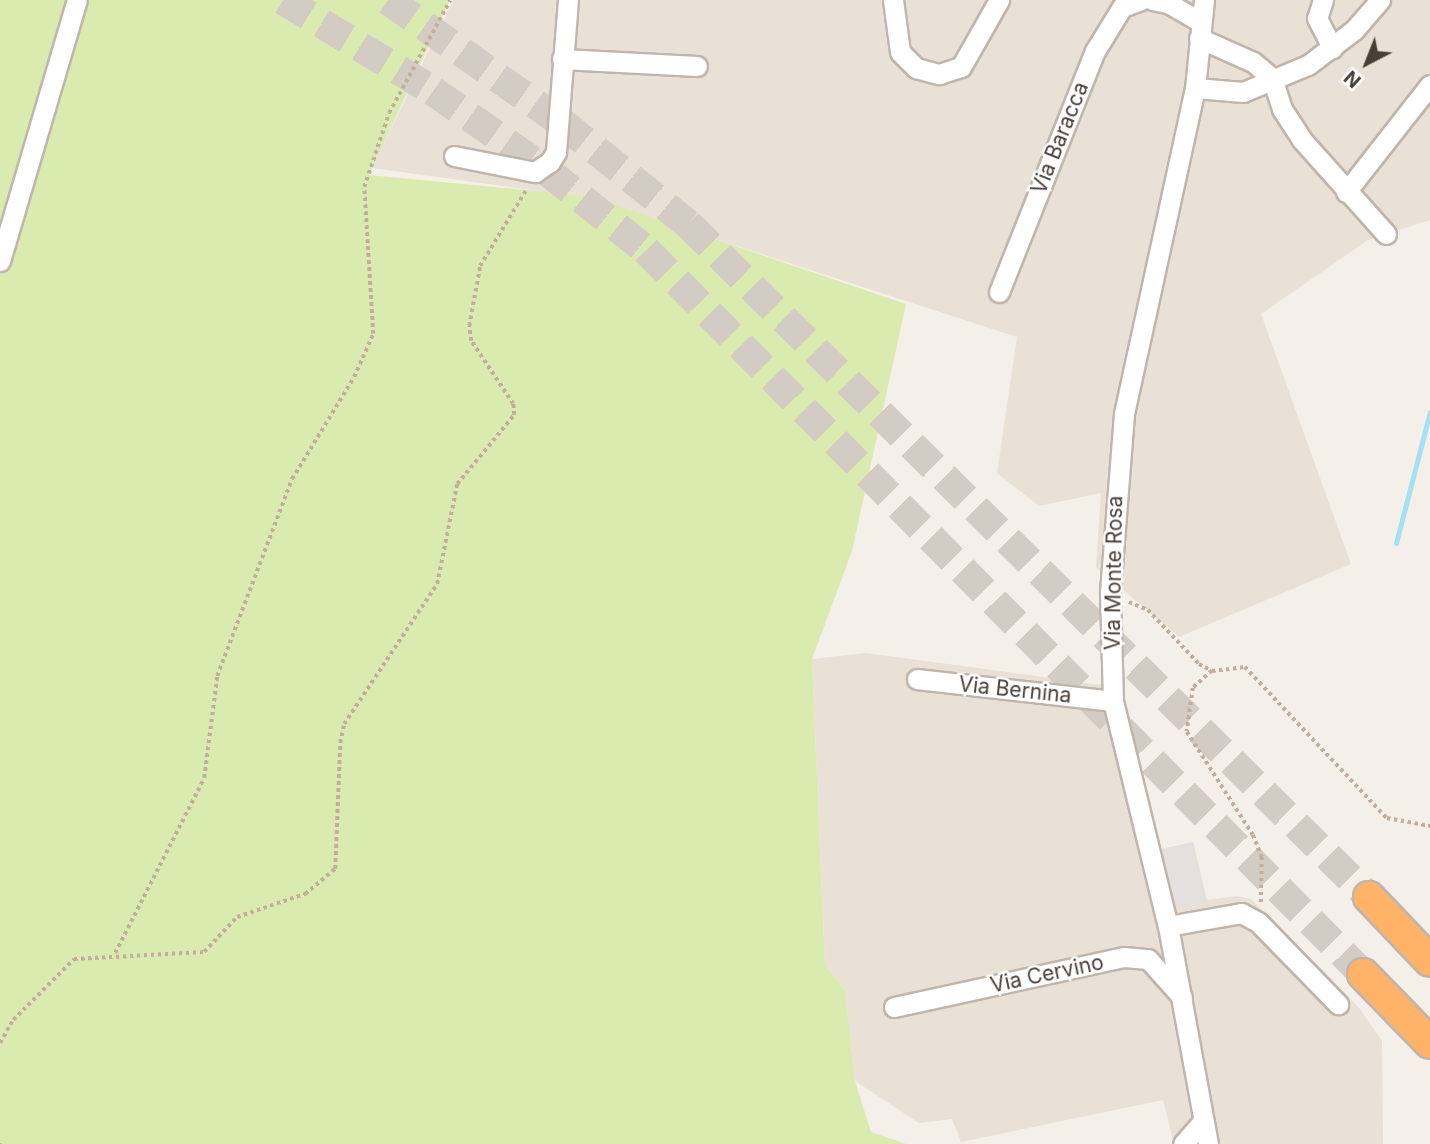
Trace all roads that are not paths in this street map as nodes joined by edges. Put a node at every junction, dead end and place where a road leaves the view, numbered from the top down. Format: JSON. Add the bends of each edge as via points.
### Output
{"nodes":[{"id":1,"x":77,"y":0,"type":"edge"},
{"id":2,"x":568,"y":0,"type":"edge"},
{"id":3,"x":893,"y":0,"type":"edge"},
{"id":4,"x":999,"y":0,"type":"edge"},
{"id":5,"x":1141,"y":0,"type":"edge"},
{"id":6,"x":1152,"y":0,"type":"edge"},
{"id":7,"x":1204,"y":0,"type":"edge"},
{"id":8,"x":1323,"y":0,"type":"edge"},
{"id":9,"x":1380,"y":0,"type":"edge"},
{"id":10,"x":1200,"y":30,"type":"junction"},
{"id":11,"x":1332,"y":48,"type":"junction"},
{"id":12,"x":562,"y":59,"type":"junction"},
{"id":13,"x":697,"y":66,"type":"dead end"},
{"id":14,"x":1272,"y":78,"type":"junction"},
{"id":15,"x":1430,"y":85,"type":"edge"},
{"id":16,"x":1195,"y":88,"type":"junction"},
{"id":17,"x":454,"y":156,"type":"dead end"},
{"id":18,"x":1346,"y":192,"type":"junction"},
{"id":19,"x":1386,"y":234,"type":"dead end"},
{"id":20,"x":0,"y":261,"type":"edge"},
{"id":21,"x":999,"y":292,"type":"dead end"},
{"id":22,"x":917,"y":679,"type":"dead end"},
{"id":23,"x":1113,"y":701,"type":"junction"},
{"id":24,"x":1369,"y":897,"type":"tunnel mouth"},
{"id":25,"x":1168,"y":926,"type":"junction"},
{"id":26,"x":1430,"y":961,"type":"edge"},
{"id":27,"x":1363,"y":974,"type":"tunnel mouth"},
{"id":28,"x":1183,"y":999,"type":"junction"},
{"id":29,"x":1338,"y":1004,"type":"dead end"},
{"id":30,"x":894,"y":1007,"type":"dead end"},
{"id":31,"x":1430,"y":1043,"type":"edge"},
{"id":32,"x":1203,"y":1121,"type":"junction"},
{"id":33,"x":1183,"y":1144,"type":"edge"},
{"id":34,"x":1208,"y":1144,"type":"edge"}],
"edges":[{"from":1,"to":20,"type":"street"},
{"from":2,"to":12,"type":"street"},
{"from":3,"to":4,"type":"street","via":[[900,52],[916,68],[939,74],[961,67]]},
{"from":5,"to":21,"type":"street","name":"Via Baracca","via":[[1122,7],[1095,51]]},
{"from":6,"to":10,"type":"street","via":[[1168,3]]},
{"from":7,"to":10,"type":"street","name":"Via Monte Rosa"},
{"from":8,"to":11,"type":"street","via":[[1317,18]]},
{"from":9,"to":11,"type":"street"},
{"from":10,"to":14,"type":"street"},
{"from":10,"to":16,"type":"street","name":"Via Monte Rosa"},
{"from":11,"to":14,"type":"street","via":[[1308,65]]},
{"from":12,"to":13,"type":"street"},
{"from":12,"to":17,"type":"street","via":[[556,152],[545,168],[535,172]]},
{"from":14,"to":16,"type":"street","via":[[1243,92]]},
{"from":14,"to":18,"type":"street","via":[[1289,120]]},
{"from":15,"to":18,"type":"street"},
{"from":16,"to":23,"type":"street","name":"Via Monte Rosa","via":[[1124,414],[1110,593]]},
{"from":18,"to":19,"type":"street"},
{"from":22,"to":23,"type":"street","name":"Via Bernina"},
{"from":23,"to":25,"type":"street","name":"Via Monte Rosa"},
{"from":24,"to":26,"type":"highway"},
{"from":25,"to":28,"type":"street","name":"Via Monte Rosa"},
{"from":25,"to":29,"type":"street","via":[[1241,913],[1258,922]]},
{"from":27,"to":31,"type":"highway"},
{"from":28,"to":30,"type":"street","name":"Via Cervino","via":[[1148,959],[1124,957]]},
{"from":28,"to":32,"type":"street","name":"Via Monte Rosa"},
{"from":32,"to":33,"type":"street"},
{"from":32,"to":34,"type":"street","name":"Via Monte Rosa"}]}
